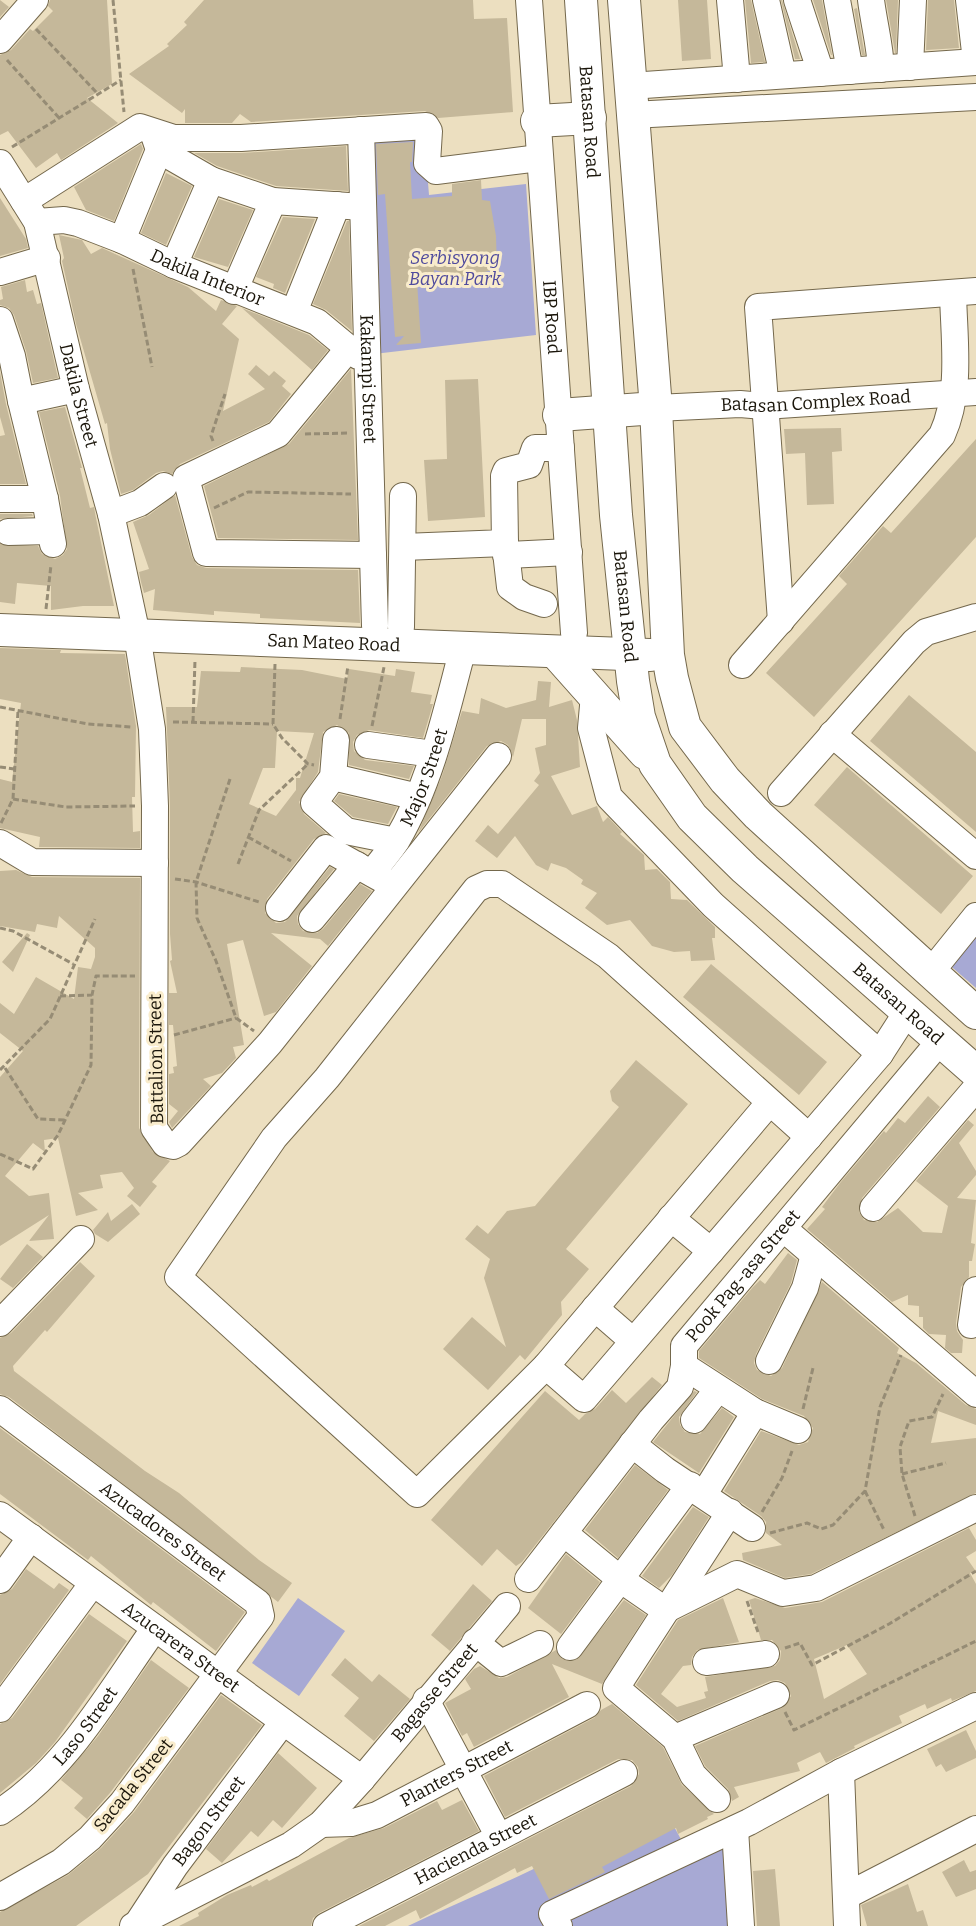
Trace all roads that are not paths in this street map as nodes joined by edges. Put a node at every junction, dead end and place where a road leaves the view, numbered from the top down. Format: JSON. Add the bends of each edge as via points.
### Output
{"nodes":[{"id":1,"x":528,"y":0,"type":"edge"},
{"id":2,"x":581,"y":0,"type":"edge"},
{"id":3,"x":624,"y":0,"type":"edge"},
{"id":4,"x":730,"y":0,"type":"edge"},
{"id":5,"x":766,"y":0,"type":"edge"},
{"id":6,"x":797,"y":0,"type":"edge"},
{"id":7,"x":837,"y":0,"type":"edge"},
{"id":8,"x":871,"y":0,"type":"edge"},
{"id":9,"x":913,"y":0,"type":"edge"},
{"id":10,"x":969,"y":0,"type":"edge"},
{"id":11,"x":29,"y":5,"type":"edge"},
{"id":12,"x":0,"y":40,"type":"edge"},
{"id":13,"x":976,"y":62,"type":"edge"},
{"id":14,"x":910,"y":67,"type":"junction"},
{"id":15,"x":881,"y":69,"type":"junction"},
{"id":16,"x":850,"y":71,"type":"junction"},
{"id":17,"x":821,"y":73,"type":"junction"},
{"id":18,"x":587,"y":74,"type":"junction"},
{"id":19,"x":783,"y":75,"type":"junction"},
{"id":20,"x":737,"y":79,"type":"junction"},
{"id":21,"x":976,"y":97,"type":"edge"},
{"id":22,"x":631,"y":101,"type":"junction"},
{"id":23,"x":590,"y":118,"type":"junction"},
{"id":24,"x":537,"y":121,"type":"junction"},
{"id":25,"x":361,"y":130,"type":"junction"},
{"id":26,"x":151,"y":136,"type":"junction"},
{"id":27,"x":4,"y":156,"type":"edge"},
{"id":28,"x":539,"y":158,"type":"junction"},
{"id":29,"x":211,"y":180,"type":"junction"},
{"id":30,"x":273,"y":201,"type":"junction"},
{"id":31,"x":337,"y":205,"type":"junction"},
{"id":32,"x":363,"y":207,"type":"junction"},
{"id":33,"x":30,"y":211,"type":"junction"},
{"id":34,"x":125,"y":241,"type":"junction"},
{"id":35,"x":47,"y":258,"type":"junction"},
{"id":36,"x":174,"y":265,"type":"junction"},
{"id":37,"x":0,"y":272,"type":"edge"},
{"id":38,"x":976,"y":273,"type":"edge"},
{"id":39,"x":234,"y":291,"type":"junction"},
{"id":40,"x":964,"y":292,"type":"edge"},
{"id":41,"x":809,"y":302,"type":"junction"},
{"id":42,"x":294,"y":312,"type":"junction"},
{"id":43,"x":0,"y":320,"type":"edge"},
{"id":44,"x":359,"y":352,"type":"junction"},
{"id":45,"x":76,"y":389,"type":"junction"},
{"id":46,"x":966,"y":393,"type":"edge"},
{"id":47,"x":21,"y":401,"type":"junction"},
{"id":48,"x":764,"y":406,"type":"junction"},
{"id":49,"x":634,"y":409,"type":"junction"},
{"id":50,"x":559,"y":414,"type":"junction"},
{"id":51,"x":561,"y":448,"type":"junction"},
{"id":52,"x":164,"y":486,"type":"dead end"},
{"id":53,"x":403,"y":496,"type":"dead end"},
{"id":54,"x":0,"y":499,"type":"edge"},
{"id":55,"x":45,"y":499,"type":"junction"},
{"id":56,"x":111,"y":514,"type":"junction"},
{"id":57,"x":8,"y":532,"type":"dead end"},
{"id":58,"x":403,"y":547,"type":"junction"},
{"id":59,"x":505,"y":549,"type":"junction"},
{"id":60,"x":569,"y":552,"type":"junction"},
{"id":61,"x":373,"y":555,"type":"junction"},
{"id":62,"x":544,"y":604,"type":"dead end"},
{"id":63,"x":0,"y":609,"type":"edge"},
{"id":64,"x":976,"y":617,"type":"edge"},
{"id":65,"x":781,"y":621,"type":"junction"},
{"id":66,"x":135,"y":625,"type":"junction"},
{"id":67,"x":0,"y":630,"type":"edge"},
{"id":68,"x":379,"y":635,"type":"junction"},
{"id":69,"x":565,"y":643,"type":"junction"},
{"id":70,"x":668,"y":644,"type":"junction"},
{"id":71,"x":629,"y":646,"type":"junction"},
{"id":72,"x":463,"y":648,"type":"junction"},
{"id":73,"x":742,"y":665,"type":"dead end"},
{"id":74,"x":594,"y":695,"type":"junction"},
{"id":75,"x":832,"y":734,"type":"junction"},
{"id":76,"x":336,"y":740,"type":"road end"},
{"id":77,"x":368,"y":745,"type":"road end"},
{"id":78,"x":433,"y":754,"type":"junction"},
{"id":79,"x":498,"y":756,"type":"dead end"},
{"id":80,"x":655,"y":764,"type":"junction"},
{"id":81,"x":333,"y":773,"type":"junction"},
{"id":82,"x":781,"y":793,"type":"dead end"},
{"id":83,"x":418,"y":797,"type":"junction"},
{"id":84,"x":396,"y":841,"type":"junction"},
{"id":85,"x":0,"y":843,"type":"edge"},
{"id":86,"x":976,"y":856,"type":"edge"},
{"id":87,"x":364,"y":869,"type":"junction"},
{"id":88,"x":155,"y":870,"type":"junction"},
{"id":89,"x":395,"y":887,"type":"junction"},
{"id":90,"x":279,"y":909,"type":"road end"},
{"id":91,"x":976,"y":916,"type":"edge"},
{"id":92,"x":312,"y":919,"type":"dead end"},
{"id":93,"x":930,"y":973,"type":"junction"},
{"id":94,"x":907,"y":1012,"type":"junction"},
{"id":95,"x":976,"y":1013,"type":"edge"},
{"id":96,"x":940,"y":1041,"type":"junction"},
{"id":97,"x":880,"y":1054,"type":"junction"},
{"id":98,"x":976,"y":1072,"type":"edge"},
{"id":99,"x":976,"y":1088,"type":"edge"},
{"id":100,"x":770,"y":1102,"type":"junction"},
{"id":101,"x":809,"y":1137,"type":"junction"},
{"id":102,"x":873,"y":1208,"type":"dead end"},
{"id":103,"x":671,"y":1218,"type":"junction"},
{"id":104,"x":784,"y":1229,"type":"junction"},
{"id":105,"x":81,"y":1239,"type":"dead end"},
{"id":106,"x":711,"y":1251,"type":"junction"},
{"id":107,"x":814,"y":1255,"type":"junction"},
{"id":108,"x":976,"y":1290,"type":"edge"},
{"id":109,"x":595,"y":1308,"type":"junction"},
{"id":110,"x":3,"y":1314,"type":"edge"},
{"id":111,"x":971,"y":1325,"type":"dead end"},
{"id":112,"x":633,"y":1341,"type":"junction"},
{"id":113,"x":769,"y":1361,"type":"dead end"},
{"id":114,"x":546,"y":1366,"type":"junction"},
{"id":115,"x":684,"y":1366,"type":"junction"},
{"id":116,"x":718,"y":1389,"type":"junction"},
{"id":117,"x":976,"y":1394,"type":"edge"},
{"id":118,"x":0,"y":1409,"type":"edge"},
{"id":119,"x":755,"y":1412,"type":"junction"},
{"id":120,"x":694,"y":1420,"type":"dead end"},
{"id":121,"x":798,"y":1430,"type":"road end"},
{"id":122,"x":632,"y":1444,"type":"junction"},
{"id":123,"x":697,"y":1490,"type":"junction"},
{"id":124,"x":976,"y":1508,"type":"edge"},
{"id":125,"x":730,"y":1512,"type":"junction"},
{"id":126,"x":0,"y":1515,"type":"edge"},
{"id":127,"x":760,"y":1531,"type":"road end"},
{"id":128,"x":564,"y":1533,"type":"junction"},
{"id":129,"x":30,"y":1537,"type":"junction"},
{"id":130,"x":528,"y":1579,"type":"dead end"},
{"id":131,"x":620,"y":1579,"type":"junction"},
{"id":132,"x":0,"y":1580,"type":"edge"},
{"id":133,"x":93,"y":1582,"type":"junction"},
{"id":134,"x":507,"y":1606,"type":"dead end"},
{"id":135,"x":665,"y":1610,"type":"junction"},
{"id":136,"x":155,"y":1628,"type":"junction"},
{"id":137,"x":475,"y":1642,"type":"junction"},
{"id":138,"x":540,"y":1644,"type":"dead end"},
{"id":139,"x":570,"y":1647,"type":"dead end"},
{"id":140,"x":766,"y":1654,"type":"road end"},
{"id":141,"x":706,"y":1662,"type":"dead end"},
{"id":142,"x":220,"y":1675,"type":"junction"},
{"id":143,"x":776,"y":1695,"type":"road end"},
{"id":144,"x":426,"y":1700,"type":"junction"},
{"id":145,"x":587,"y":1705,"type":"dead end"},
{"id":146,"x":976,"y":1706,"type":"edge"},
{"id":147,"x":0,"y":1709,"type":"edge"},
{"id":148,"x":283,"y":1722,"type":"junction"},
{"id":149,"x":675,"y":1738,"type":"junction"},
{"id":150,"x":462,"y":1769,"type":"junction"},
{"id":151,"x":841,"y":1772,"type":"junction"},
{"id":152,"x":624,"y":1773,"type":"dead end"},
{"id":153,"x":362,"y":1779,"type":"junction"},
{"id":154,"x":717,"y":1799,"type":"dead end"},
{"id":155,"x":0,"y":1812,"type":"edge"},
{"id":156,"x":321,"y":1824,"type":"junction"},
{"id":157,"x":742,"y":1825,"type":"junction"},
{"id":158,"x":976,"y":1829,"type":"edge"},
{"id":159,"x":499,"y":1837,"type":"junction"},
{"id":160,"x":846,"y":1896,"type":"junction"},
{"id":161,"x":0,"y":1897,"type":"edge"},
{"id":162,"x":135,"y":1925,"type":"edge"},
{"id":163,"x":326,"y":1926,"type":"edge"},
{"id":164,"x":559,"y":1926,"type":"edge"},
{"id":165,"x":741,"y":1926,"type":"edge"},
{"id":166,"x":847,"y":1926,"type":"edge"}],
"edges":[{"from":1,"to":24,"type":"street","name":"IBP Road"},
{"from":2,"to":18,"type":"main road","name":"Batasan Road"},
{"from":3,"to":22,"type":"main road","name":"Batasan Road"},
{"from":4,"to":20,"type":"street"},
{"from":5,"to":19,"type":"street"},
{"from":6,"to":17,"type":"street"},
{"from":7,"to":16,"type":"street"},
{"from":8,"to":15,"type":"street","via":[[880,41]]},
{"from":9,"to":14,"type":"street"},
{"from":10,"to":13,"type":"street"},
{"from":11,"to":12,"type":"street"},
{"from":13,"to":14,"type":"street"},
{"from":14,"to":15,"type":"street"},
{"from":15,"to":16,"type":"street"},
{"from":16,"to":17,"type":"street"},
{"from":17,"to":19,"type":"street"},
{"from":18,"to":22,"type":"main road","via":[[612,108]]},
{"from":18,"to":23,"type":"main road","name":"Batasan Road"},
{"from":19,"to":20,"type":"street"},
{"from":20,"to":22,"type":"street"},
{"from":21,"to":22,"type":"street"},
{"from":22,"to":49,"type":"main road","name":"Batasan Road"},
{"from":23,"to":24,"type":"main road"},
{"from":23,"to":49,"type":"main road","name":"Batasan Road","via":[[604,353],[626,369],[627,395]]},
{"from":24,"to":28,"type":"street","name":"IBP Road"},
{"from":25,"to":26,"type":"street","via":[[241,138]]},
{"from":25,"to":28,"type":"street","via":[[426,126],[428,163],[435,171]]},
{"from":25,"to":32,"type":"street","name":"Kakampi Street"},
{"from":26,"to":29,"type":"street"},
{"from":26,"to":33,"type":"street"},
{"from":26,"to":34,"type":"street"},
{"from":27,"to":33,"type":"street","name":"Dakila Street"},
{"from":28,"to":50,"type":"street","name":"IBP Road"},
{"from":29,"to":30,"type":"street"},
{"from":29,"to":36,"type":"street"},
{"from":30,"to":31,"type":"street"},
{"from":30,"to":39,"type":"street"},
{"from":31,"to":32,"type":"street"},
{"from":31,"to":42,"type":"street"},
{"from":32,"to":44,"type":"street","name":"Kakampi Street"},
{"from":33,"to":34,"type":"street","name":"Dakila Interior","via":[[78,223]]},
{"from":33,"to":35,"type":"street","name":"Dakila Street"},
{"from":34,"to":36,"type":"street","name":"Dakila Interior"},
{"from":35,"to":37,"type":"street"},
{"from":35,"to":45,"type":"street","name":"Dakila Street"},
{"from":36,"to":39,"type":"street","name":"Dakila Interior"},
{"from":38,"to":41,"type":"street","via":[[808,285]]},
{"from":39,"to":42,"type":"street","name":"Dakila Interior"},
{"from":40,"to":41,"type":"street"},
{"from":40,"to":46,"type":"street"},
{"from":41,"to":48,"type":"street","via":[[758,307]]},
{"from":42,"to":44,"type":"street","name":"Dakila Interior","via":[[317,322]]},
{"from":43,"to":47,"type":"street"},
{"from":44,"to":61,"type":"street","name":"Kakampi Street","via":[[369,433]]},
{"from":44,"to":61,"type":"street","via":[[278,434],[186,478],[206,553]]},
{"from":45,"to":47,"type":"street"},
{"from":45,"to":56,"type":"street","name":"Dakila Street"},
{"from":46,"to":48,"type":"street","name":"Batasan Complex Road"},
{"from":46,"to":65,"type":"street","via":[[942,435]]},
{"from":47,"to":55,"type":"street"},
{"from":48,"to":49,"type":"street","name":"Batasan Complex Road"},
{"from":48,"to":65,"type":"street"},
{"from":49,"to":50,"type":"main road"},
{"from":49,"to":70,"type":"main road","name":"Batasan Road"},
{"from":49,"to":71,"type":"main road","name":"Batasan Road"},
{"from":50,"to":51,"type":"street","name":"IBP Road"},
{"from":51,"to":59,"type":"street","via":[[535,448],[529,465],[506,471]]},
{"from":51,"to":60,"type":"street","name":"IBP Road"},
{"from":52,"to":56,"type":"street","via":[[140,503]]},
{"from":53,"to":58,"type":"street"},
{"from":54,"to":55,"type":"street"},
{"from":55,"to":57,"type":"street","via":[[51,538]]},
{"from":56,"to":66,"type":"street","name":"Dakila Street"},
{"from":58,"to":59,"type":"street"},
{"from":58,"to":68,"type":"street"},
{"from":59,"to":60,"type":"street"},
{"from":59,"to":62,"type":"street","via":[[510,588]]},
{"from":60,"to":69,"type":"street","name":"IBP Road"},
{"from":61,"to":68,"type":"street","name":"Kakampi Street"},
{"from":63,"to":66,"type":"main road","name":"San Mateo Road","via":[[45,611]]},
{"from":64,"to":75,"type":"street","via":[[926,632]]},
{"from":65,"to":73,"type":"street"},
{"from":66,"to":67,"type":"main road","name":"San Mateo Road"},
{"from":66,"to":68,"type":"main road","name":"San Mateo Road"},
{"from":66,"to":68,"type":"main road","name":"San Mateo Road","via":[[196,637],[276,640]]},
{"from":66,"to":88,"type":"street","name":"Battalion Street","via":[[151,726]]},
{"from":68,"to":69,"type":"main road","name":"San Mateo Road"},
{"from":68,"to":72,"type":"main road","name":"San Mateo Road"},
{"from":69,"to":71,"type":"main road","name":"San Mateo Road"},
{"from":69,"to":72,"type":"main road","name":"San Mateo Road"},
{"from":69,"to":74,"type":"main road"},
{"from":70,"to":71,"type":"main road","name":"San Mateo Road"},
{"from":70,"to":93,"type":"main road","name":"Batasan Road","via":[[685,727],[725,780]]},
{"from":71,"to":80,"type":"main road","name":"Batasan Road","via":[[639,717]]},
{"from":72,"to":78,"type":"street","name":"Major Street"},
{"from":74,"to":80,"type":"main road"},
{"from":74,"to":97,"type":"street","via":[[591,728],[609,797],[713,905]]},
{"from":75,"to":82,"type":"street"},
{"from":75,"to":86,"type":"street"},
{"from":76,"to":81,"type":"street"},
{"from":77,"to":78,"type":"street"},
{"from":78,"to":83,"type":"street","name":"Major Street"},
{"from":79,"to":89,"type":"street","name":"Battalion Street"},
{"from":80,"to":94,"type":"main road","name":"Batasan Road","via":[[692,816],[745,869]]},
{"from":81,"to":83,"type":"street"},
{"from":81,"to":84,"type":"street","via":[[314,803],[346,831]]},
{"from":83,"to":84,"type":"street","name":"Major Street"},
{"from":84,"to":87,"type":"street","name":"Major Street"},
{"from":85,"to":88,"type":"street","via":[[32,862]]},
{"from":87,"to":89,"type":"street"},
{"from":87,"to":90,"type":"street","via":[[327,848]]},
{"from":87,"to":92,"type":"street","name":"Major Street"},
{"from":88,"to":89,"type":"street","name":"Battalion Street","via":[[154,1128],[165,1144],[173,1146],[270,1043]]},
{"from":91,"to":93,"type":"street"},
{"from":93,"to":94,"type":"main road"},
{"from":93,"to":95,"type":"main road","name":"Batasan Road"},
{"from":94,"to":96,"type":"main road","name":"Batasan Road"},
{"from":94,"to":97,"type":"street"},
{"from":96,"to":98,"type":"main road","name":"Batasan Road"},
{"from":96,"to":104,"type":"street","name":"Pook Pag-asa Street"},
{"from":97,"to":101,"type":"street"},
{"from":99,"to":102,"type":"street"},
{"from":100,"to":101,"type":"street"},
{"from":100,"to":103,"type":"street"},
{"from":100,"to":114,"type":"street","via":[[608,956],[502,884],[487,884],[476,889],[327,1078],[274,1138],[178,1277],[417,1494]]},
{"from":101,"to":106,"type":"street"},
{"from":103,"to":106,"type":"street"},
{"from":103,"to":109,"type":"street"},
{"from":104,"to":107,"type":"street"},
{"from":104,"to":115,"type":"street","name":"Pook Pag-asa Street","via":[[684,1346]]},
{"from":105,"to":110,"type":"street"},
{"from":106,"to":112,"type":"street"},
{"from":107,"to":113,"type":"street","via":[[805,1288]]},
{"from":107,"to":117,"type":"street"},
{"from":108,"to":111,"type":"street"},
{"from":109,"to":112,"type":"street"},
{"from":109,"to":114,"type":"street"},
{"from":112,"to":114,"type":"street","via":[[584,1399]]},
{"from":115,"to":116,"type":"street"},
{"from":115,"to":122,"type":"street","name":"Pook Pag-asa Street","via":[[680,1387]]},
{"from":116,"to":119,"type":"street"},
{"from":116,"to":120,"type":"street"},
{"from":118,"to":142,"type":"street","name":"Azucadores Street","via":[[258,1603],[261,1616]]},
{"from":119,"to":121,"type":"street"},
{"from":119,"to":123,"type":"street"},
{"from":122,"to":123,"type":"street"},
{"from":122,"to":128,"type":"street","name":"Pook Pag-asa Street"},
{"from":123,"to":125,"type":"street"},
{"from":123,"to":131,"type":"street"},
{"from":124,"to":135,"type":"street","via":[[816,1588],[783,1593],[737,1574]]},
{"from":125,"to":127,"type":"street"},
{"from":125,"to":135,"type":"street"},
{"from":126,"to":129,"type":"street","name":"Azucarera Street"},
{"from":128,"to":130,"type":"street","name":"Pook Pag-asa Street"},
{"from":128,"to":131,"type":"street"},
{"from":129,"to":132,"type":"street"},
{"from":129,"to":133,"type":"street","name":"Azucarera Street"},
{"from":131,"to":135,"type":"street"},
{"from":131,"to":139,"type":"street"},
{"from":133,"to":136,"type":"street","name":"Azucarera Street"},
{"from":133,"to":147,"type":"street"},
{"from":134,"to":137,"type":"street","name":"Bagasse Street"},
{"from":135,"to":149,"type":"street","via":[[616,1688]]},
{"from":136,"to":142,"type":"street","name":"Azucarera Street"},
{"from":136,"to":155,"type":"street","name":"Laso Street","via":[[65,1754]]},
{"from":137,"to":138,"type":"street","via":[[501,1663]]},
{"from":137,"to":144,"type":"street","name":"Bagasse Street"},
{"from":140,"to":141,"type":"street"},
{"from":142,"to":148,"type":"street","name":"Azucarera Street"},
{"from":142,"to":161,"type":"street","name":"Sacada Street","via":[[122,1803],[90,1838],[61,1862]]},
{"from":143,"to":149,"type":"street"},
{"from":144,"to":150,"type":"street"},
{"from":144,"to":153,"type":"street","name":"Bagasse Street"},
{"from":145,"to":150,"type":"street","name":"Planters Street"},
{"from":146,"to":151,"type":"street"},
{"from":148,"to":153,"type":"street","name":"Azucarera Street"},
{"from":148,"to":162,"type":"street","name":"Bagon Street"},
{"from":149,"to":154,"type":"street","via":[[693,1775]]},
{"from":150,"to":156,"type":"street","name":"Planters Street","via":[[377,1815],[351,1823]]},
{"from":150,"to":159,"type":"street"},
{"from":151,"to":157,"type":"street"},
{"from":151,"to":160,"type":"street"},
{"from":152,"to":159,"type":"street","name":"Hacienda Street"},
{"from":153,"to":156,"type":"street"},
{"from":156,"to":162,"type":"street","via":[[291,1845]]},
{"from":157,"to":164,"type":"street","via":[[552,1914]]},
{"from":157,"to":165,"type":"street"},
{"from":158,"to":160,"type":"street"},
{"from":159,"to":163,"type":"street","name":"Hacienda Street"},
{"from":160,"to":166,"type":"street"}]}
